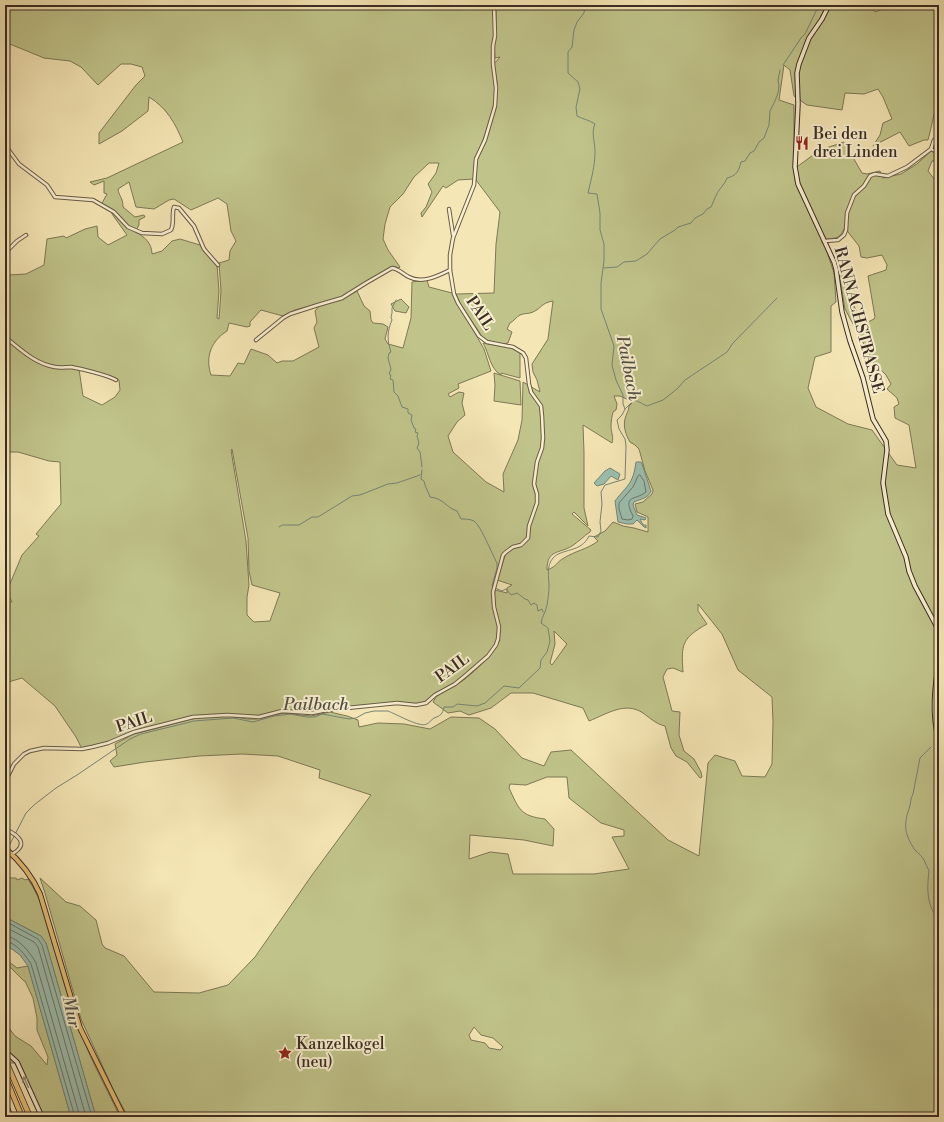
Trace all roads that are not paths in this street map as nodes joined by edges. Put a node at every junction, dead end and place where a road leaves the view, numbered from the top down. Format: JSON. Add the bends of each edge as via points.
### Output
{"nodes":[{"id":1,"x":494,"y":5,"type":"edge"},
{"id":2,"x":829,"y":5,"type":"edge"},
{"id":3,"x":939,"y":138,"type":"edge"},
{"id":4,"x":5,"y":145,"type":"edge"},
{"id":5,"x":931,"y":148,"type":"junction"},
{"id":6,"x":939,"y":153,"type":"edge"},
{"id":7,"x":449,"y":209,"type":"dead end"},
{"id":8,"x":26,"y":235,"type":"dead end"},
{"id":9,"x":453,"y":238,"type":"junction"},
{"id":10,"x":825,"y":241,"type":"junction"},
{"id":11,"x":5,"y":254,"type":"edge"},
{"id":12,"x":218,"y":265,"type":"dead end"},
{"id":13,"x":450,"y":270,"type":"junction"},
{"id":14,"x":5,"y":337,"type":"edge"},
{"id":15,"x":256,"y":340,"type":"dead end"},
{"id":16,"x":116,"y":380,"type":"dead end"},
{"id":17,"x":939,"y":639,"type":"edge"},
{"id":18,"x":939,"y":660,"type":"edge"},
{"id":19,"x":939,"y":740,"type":"edge"},
{"id":20,"x":5,"y":782,"type":"edge"},
{"id":21,"x":5,"y":829,"type":"edge"},
{"id":22,"x":8,"y":850,"type":"edge"},
{"id":23,"x":5,"y":1051,"type":"edge"},
{"id":24,"x":6,"y":1061,"type":"edge"},
{"id":25,"x":5,"y":1076,"type":"edge"},
{"id":26,"x":5,"y":1102,"type":"edge"},
{"id":27,"x":11,"y":1117,"type":"edge"},
{"id":28,"x":22,"y":1117,"type":"edge"},
{"id":29,"x":30,"y":1117,"type":"edge"},
{"id":30,"x":42,"y":1117,"type":"edge"},
{"id":31,"x":124,"y":1117,"type":"edge"}],
"edges":[{"from":1,"to":9,"type":"street","name":"PAIL","via":[[495,106],[476,160],[474,184]]},
{"from":2,"to":10,"type":"street","name":"RANNACHSTRASSE","via":[[809,38],[799,64],[795,150],[798,184]]},
{"from":3,"to":5,"type":"street","via":[[934,140]]},
{"from":4,"to":12,"type":"street","via":[[19,164],[47,185],[54,197],[93,200],[114,212],[128,227],[142,233],[154,235],[171,230],[174,223],[173,210],[179,208],[194,226],[204,249]]},
{"from":5,"to":6,"type":"street"},
{"from":5,"to":10,"type":"street","via":[[911,164],[891,175],[870,176],[854,195],[847,213],[844,234],[838,240]]},
{"from":7,"to":9,"type":"street","name":"PAIL"},
{"from":8,"to":11,"type":"street"},
{"from":9,"to":13,"type":"street","name":"PAIL"},
{"from":10,"to":17,"type":"street","name":"RANNACHSTRASSE","via":[[836,269],[842,312],[871,413],[886,441],[883,484],[888,514],[915,586],[938,629]]},
{"from":13,"to":15,"type":"street","via":[[437,277],[417,280],[392,268],[342,298],[282,318]]},
{"from":13,"to":20,"type":"street","name":"PAIL","via":[[454,294],[479,336],[487,342],[513,347],[523,353],[526,358],[528,384],[541,406],[543,438],[534,484],[537,502],[528,538],[521,545],[506,552],[499,567],[493,592],[498,639],[490,652],[455,684],[422,704],[397,703],[327,710],[312,714],[282,711],[259,717],[193,717],[134,732],[92,747],[44,748],[30,751],[14,764]]},
{"from":14,"to":16,"type":"street","via":[[37,361],[54,367],[71,367],[109,376]]},
{"from":18,"to":19,"type":"street","via":[[935,699],[936,730]]},
{"from":21,"to":22,"type":"street","via":[[18,837],[21,843],[18,850]]},
{"from":22,"to":31,"type":"main road","via":[[30,875],[40,894],[80,1028]]},
{"from":30,"to":23,"type":"street","one_way":true,"via":[[17,1062]]},
{"from":24,"to":29,"type":"highway"},
{"from":25,"to":28,"type":"highway"},
{"from":26,"to":27,"type":"street"}]}
